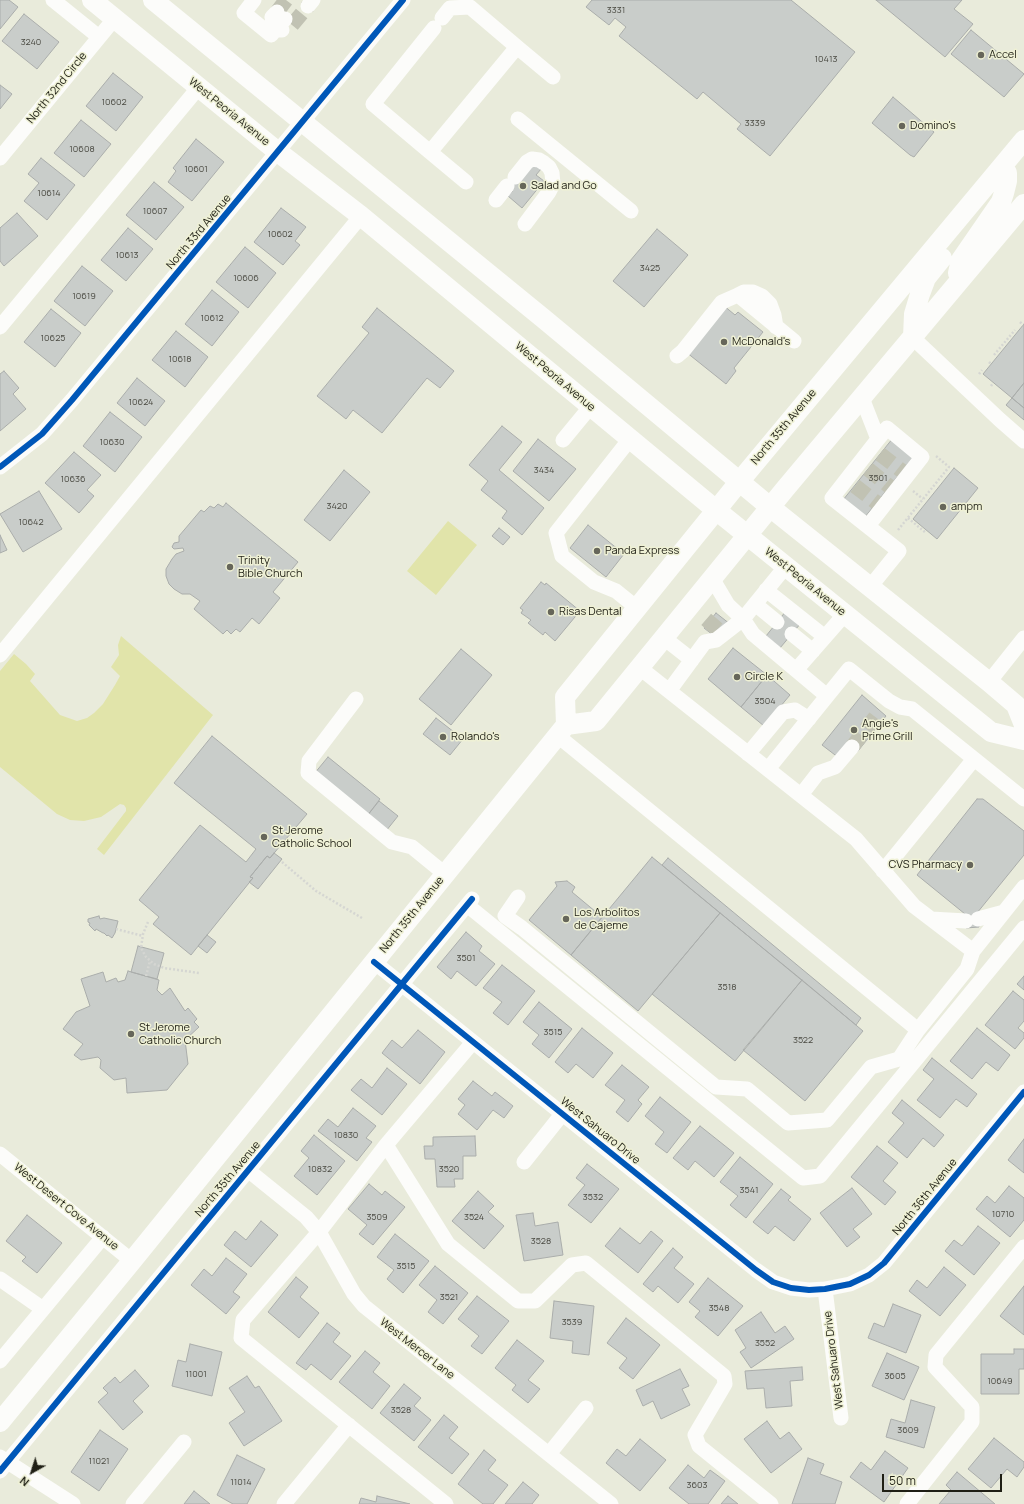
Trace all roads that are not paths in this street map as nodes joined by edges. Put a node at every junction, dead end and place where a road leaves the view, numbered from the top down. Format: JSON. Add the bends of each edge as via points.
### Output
{"nodes":[{"id":1,"x":53,"y":0,"type":"edge"},
{"id":2,"x":92,"y":0,"type":"edge"},
{"id":3,"x":153,"y":0,"type":"edge"},
{"id":4,"x":254,"y":0,"type":"edge"},
{"id":5,"x":398,"y":2,"type":"edge"},
{"id":6,"x":115,"y":18,"type":"junction"},
{"id":7,"x":285,"y":18,"type":"tunnel mouth"},
{"id":8,"x":99,"y":37,"type":"junction"},
{"id":9,"x":517,"y":47,"type":"junction"},
{"id":10,"x":553,"y":77,"type":"dead end"},
{"id":11,"x":199,"y":87,"type":"junction"},
{"id":12,"x":518,"y":119,"type":"dead end"},
{"id":13,"x":302,"y":122,"type":"junction"},
{"id":14,"x":1024,"y":140,"type":"edge"},
{"id":15,"x":278,"y":152,"type":"junction"},
{"id":16,"x":430,"y":152,"type":"junction"},
{"id":17,"x":0,"y":158,"type":"edge"},
{"id":18,"x":1002,"y":166,"type":"junction"},
{"id":19,"x":466,"y":182,"type":"dead end"},
{"id":20,"x":496,"y":200,"type":"dead end"},
{"id":21,"x":972,"y":202,"type":"junction"},
{"id":22,"x":1024,"y":204,"type":"edge"},
{"id":23,"x":632,"y":211,"type":"dead end"},
{"id":24,"x":361,"y":216,"type":"junction"},
{"id":25,"x":525,"y":224,"type":"dead end"},
{"id":26,"x":955,"y":287,"type":"junction"},
{"id":27,"x":0,"y":327,"type":"edge"},
{"id":28,"x":913,"y":338,"type":"junction"},
{"id":29,"x":794,"y":341,"type":"dead end"},
{"id":30,"x":677,"y":356,"type":"dead end"},
{"id":31,"x":862,"y":398,"type":"junction"},
{"id":32,"x":591,"y":406,"type":"junction"},
{"id":33,"x":630,"y":439,"type":"junction"},
{"id":34,"x":563,"y":440,"type":"dead end"},
{"id":35,"x":1024,"y":441,"type":"edge"},
{"id":36,"x":877,"y":447,"type":"junction"},
{"id":37,"x":0,"y":467,"type":"edge"},
{"id":38,"x":739,"y":482,"type":"junction"},
{"id":39,"x":770,"y":507,"type":"junction"},
{"id":40,"x":716,"y":510,"type":"junction"},
{"id":41,"x":868,"y":526,"type":"junction"},
{"id":42,"x":747,"y":535,"type":"junction"},
{"id":43,"x":786,"y":566,"type":"junction"},
{"id":44,"x":712,"y":578,"type":"junction"},
{"id":45,"x":870,"y":587,"type":"junction"},
{"id":46,"x":766,"y":590,"type":"junction"},
{"id":47,"x":754,"y":604,"type":"junction"},
{"id":48,"x":637,"y":608,"type":"junction"},
{"id":49,"x":845,"y":614,"type":"junction"},
{"id":50,"x":743,"y":619,"type":"junction"},
{"id":51,"x":777,"y":622,"type":"dead end"},
{"id":52,"x":792,"y":634,"type":"dead end"},
{"id":53,"x":825,"y":637,"type":"junction"},
{"id":54,"x":664,"y":638,"type":"junction"},
{"id":55,"x":1024,"y":638,"type":"edge"},
{"id":56,"x":813,"y":651,"type":"junction"},
{"id":57,"x":0,"y":655,"type":"edge"},
{"id":58,"x":692,"y":660,"type":"junction"},
{"id":59,"x":640,"y":668,"type":"junction"},
{"id":60,"x":796,"y":670,"type":"junction"},
{"id":61,"x":989,"y":682,"type":"junction"},
{"id":62,"x":669,"y":691,"type":"junction"},
{"id":63,"x":827,"y":696,"type":"junction"},
{"id":64,"x":356,"y":699,"type":"dead end"},
{"id":65,"x":809,"y":718,"type":"junction"},
{"id":66,"x":1024,"y":725,"type":"edge"},
{"id":67,"x":562,"y":730,"type":"junction"},
{"id":68,"x":1024,"y":740,"type":"edge"},
{"id":69,"x":852,"y":747,"type":"tunnel mouth"},
{"id":70,"x":748,"y":754,"type":"junction"},
{"id":71,"x":974,"y":759,"type":"junction"},
{"id":72,"x":768,"y":769,"type":"junction"},
{"id":73,"x":801,"y":795,"type":"junction"},
{"id":74,"x":1024,"y":799,"type":"edge"},
{"id":75,"x":884,"y":871,"type":"junction"},
{"id":76,"x":445,"y":874,"type":"junction"},
{"id":77,"x":1024,"y":887,"type":"edge"},
{"id":78,"x":518,"y":897,"type":"dead end"},
{"id":79,"x":1004,"y":912,"type":"junction"},
{"id":80,"x":931,"y":919,"type":"junction"},
{"id":81,"x":1024,"y":928,"type":"edge"},
{"id":82,"x":973,"y":952,"type":"junction"},
{"id":83,"x":374,"y":962,"type":"junction"},
{"id":84,"x":402,"y":984,"type":"junction"},
{"id":85,"x":918,"y":1030,"type":"junction"},
{"id":86,"x":473,"y":1042,"type":"junction"},
{"id":87,"x":1024,"y":1092,"type":"edge"},
{"id":88,"x":563,"y":1113,"type":"junction"},
{"id":89,"x":386,"y":1145,"type":"junction"},
{"id":90,"x":0,"y":1154,"type":"edge"},
{"id":91,"x":524,"y":1162,"type":"dead end"},
{"id":92,"x":248,"y":1171,"type":"junction"},
{"id":93,"x":318,"y":1232,"type":"junction"},
{"id":94,"x":103,"y":1237,"type":"junction"},
{"id":95,"x":1024,"y":1247,"type":"edge"},
{"id":96,"x":132,"y":1261,"type":"junction"},
{"id":97,"x":0,"y":1279,"type":"edge"},
{"id":98,"x":825,"y":1289,"type":"junction"},
{"id":99,"x":43,"y":1310,"type":"junction"},
{"id":100,"x":0,"y":1361,"type":"edge"},
{"id":101,"x":586,"y":1408,"type":"dead end"},
{"id":102,"x":841,"y":1418,"type":"dead end"},
{"id":103,"x":0,"y":1422,"type":"edge"},
{"id":104,"x":349,"y":1425,"type":"junction"},
{"id":105,"x":184,"y":1442,"type":"dead end"},
{"id":106,"x":549,"y":1454,"type":"junction"},
{"id":107,"x":2,"y":1464,"type":"edge"},
{"id":108,"x":73,"y":1504,"type":"edge"},
{"id":109,"x":133,"y":1504,"type":"edge"},
{"id":110,"x":284,"y":1504,"type":"edge"},
{"id":111,"x":446,"y":1504,"type":"edge"},
{"id":112,"x":611,"y":1504,"type":"edge"},
{"id":113,"x":771,"y":1504,"type":"edge"},
{"id":114,"x":907,"y":1504,"type":"edge"}],
"edges":[{"from":1,"to":8,"type":"street"},
{"from":2,"to":6,"type":"main road","name":"West Peoria Avenue"},
{"from":3,"to":13,"type":"main road"},
{"from":4,"to":7,"type":"street","via":[[244,13],[270,35]]},
{"from":5,"to":13,"type":"street","name":"North 33rd Avenue"},
{"from":6,"to":8,"type":"street","name":"North 32nd Circle"},
{"from":6,"to":11,"type":"main road","name":"West Peoria Avenue"},
{"from":8,"to":17,"type":"street","name":"North 32nd Circle"},
{"from":9,"to":10,"type":"street"},
{"from":9,"to":16,"type":"street"},
{"from":9,"to":16,"type":"street","via":[[470,7],[450,8],[374,104]]},
{"from":11,"to":15,"type":"main road","name":"West Peoria Avenue"},
{"from":11,"to":27,"type":"street"},
{"from":12,"to":23,"type":"street"},
{"from":13,"to":15,"type":"street","name":"North 33rd Avenue"},
{"from":13,"to":38,"type":"main road"},
{"from":14,"to":18,"type":"main road","name":"North 35th Avenue"},
{"from":15,"to":24,"type":"main road","name":"West Peoria Avenue"},
{"from":15,"to":37,"type":"street","name":"North 33rd Avenue","via":[[42,434]]},
{"from":16,"to":19,"type":"street"},
{"from":18,"to":21,"type":"main road","name":"North 35th Avenue"},
{"from":18,"to":26,"type":"main road","via":[[1006,173],[1001,202],[961,260]]},
{"from":20,"to":25,"type":"street","via":[[527,162],[532,159],[544,163],[552,173],[553,184]]},
{"from":21,"to":28,"type":"main road","via":[[969,222],[963,232],[926,278],[914,314]]},
{"from":21,"to":38,"type":"main road","name":"North 35th Avenue"},
{"from":22,"to":26,"type":"main road"},
{"from":24,"to":32,"type":"main road","name":"West Peoria Avenue"},
{"from":24,"to":57,"type":"street"},
{"from":26,"to":28,"type":"main road"},
{"from":28,"to":31,"type":"main road"},
{"from":28,"to":35,"type":"street"},
{"from":29,"to":30,"type":"street","via":[[776,327],[770,304],[762,296],[744,292],[722,302]]},
{"from":31,"to":36,"type":"street"},
{"from":31,"to":39,"type":"main road"},
{"from":32,"to":33,"type":"main road","name":"West Peoria Avenue"},
{"from":32,"to":34,"type":"street"},
{"from":33,"to":40,"type":"main road","name":"West Peoria Avenue"},
{"from":33,"to":48,"type":"street","via":[[556,533],[562,556],[594,582],[616,591]]},
{"from":36,"to":41,"type":"street","via":[[851,482],[832,498]]},
{"from":36,"to":41,"type":"street","via":[[887,428],[922,457],[907,479],[893,489]]},
{"from":38,"to":39,"type":"main road"},
{"from":38,"to":40,"type":"main road","name":"North 35th Avenue"},
{"from":39,"to":42,"type":"main road"},
{"from":39,"to":45,"type":"main road"},
{"from":40,"to":42,"type":"main road","name":"West Peoria Avenue"},
{"from":40,"to":48,"type":"main road","name":"North 35th Avenue"},
{"from":41,"to":45,"type":"street","via":[[899,551]]},
{"from":42,"to":43,"type":"main road","name":"West Peoria Avenue"},
{"from":42,"to":44,"type":"main road"},
{"from":43,"to":46,"type":"street"},
{"from":43,"to":49,"type":"main road","name":"West Peoria Avenue"},
{"from":44,"to":50,"type":"street","via":[[723,610]]},
{"from":44,"to":54,"type":"main road"},
{"from":45,"to":61,"type":"main road"},
{"from":46,"to":47,"type":"street"},
{"from":46,"to":53,"type":"street"},
{"from":47,"to":50,"type":"street"},
{"from":47,"to":51,"type":"street"},
{"from":48,"to":67,"type":"main road","name":"North 35th Avenue","via":[[565,697]]},
{"from":49,"to":53,"type":"street"},
{"from":49,"to":68,"type":"main road","name":"West Peoria Avenue","via":[[991,732]]},
{"from":50,"to":58,"type":"street","via":[[716,640],[706,636]]},
{"from":50,"to":60,"type":"street","via":[[753,634]]},
{"from":52,"to":56,"type":"street"},
{"from":53,"to":56,"type":"street"},
{"from":54,"to":58,"type":"street"},
{"from":54,"to":59,"type":"main road"},
{"from":55,"to":61,"type":"street"},
{"from":56,"to":60,"type":"street"},
{"from":58,"to":62,"type":"street"},
{"from":59,"to":62,"type":"street"},
{"from":59,"to":67,"type":"main road","via":[[596,721]]},
{"from":60,"to":63,"type":"street"},
{"from":61,"to":66,"type":"main road","via":[[1016,705]]},
{"from":62,"to":70,"type":"street"},
{"from":63,"to":65,"type":"street"},
{"from":63,"to":71,"type":"street","via":[[849,669],[885,706],[912,708]]},
{"from":64,"to":76,"type":"street","via":[[309,761],[308,773],[392,842],[412,847]]},
{"from":65,"to":70,"type":"street","via":[[795,710],[783,712]]},
{"from":65,"to":72,"type":"street"},
{"from":67,"to":76,"type":"main road","name":"North 35th Avenue"},
{"from":67,"to":85,"type":"street"},
{"from":69,"to":73,"type":"street","via":[[835,767],[818,773]]},
{"from":70,"to":72,"type":"street"},
{"from":71,"to":74,"type":"street"},
{"from":71,"to":75,"type":"street"},
{"from":72,"to":73,"type":"street"},
{"from":73,"to":75,"type":"street","via":[[856,839]]},
{"from":75,"to":80,"type":"street","via":[[914,906]]},
{"from":76,"to":83,"type":"main road","name":"North 35th Avenue"},
{"from":77,"to":79,"type":"street"},
{"from":78,"to":85,"type":"street","via":[[505,916],[716,1087],[747,1090],[788,1123],[827,1120],[870,1067],[899,1059]]},
{"from":79,"to":80,"type":"street","via":[[972,920]]},
{"from":79,"to":82,"type":"street"},
{"from":80,"to":82,"type":"street"},
{"from":81,"to":84,"type":"street","name":"North 35th Avenue","via":[[820,1176],[803,1178],[469,902]]},
{"from":82,"to":85,"type":"street","via":[[967,969]]},
{"from":83,"to":84,"type":"street","name":"West Sahuaro Drive"},
{"from":83,"to":96,"type":"main road","name":"North 35th Avenue"},
{"from":84,"to":86,"type":"street","name":"West Sahuaro Drive"},
{"from":84,"to":92,"type":"street","name":"North 35th Avenue"},
{"from":86,"to":88,"type":"street","name":"West Sahuaro Drive"},
{"from":86,"to":89,"type":"street"},
{"from":87,"to":98,"type":"street","name":"North 36th Avenue","via":[[884,1263],[869,1275],[850,1284]]},
{"from":88,"to":91,"type":"street","name":"West Sahuaro Drive"},
{"from":88,"to":98,"type":"street","name":"West Sahuaro Drive","via":[[773,1282],[791,1288]]},
{"from":89,"to":93,"type":"street"},
{"from":89,"to":113,"type":"street","via":[[448,1244],[518,1301],[535,1301],[572,1265],[586,1263],[724,1376],[725,1384],[695,1435],[698,1446]]},
{"from":90,"to":94,"type":"street","name":"West Desert Cove Avenue"},
{"from":92,"to":93,"type":"street","name":"West Mercer Lane","via":[[306,1217]]},
{"from":92,"to":107,"type":"street","name":"North 35th Avenue"},
{"from":93,"to":104,"type":"street","via":[[243,1320],[240,1338]]},
{"from":93,"to":106,"type":"street","name":"West Mercer Lane","via":[[354,1294],[364,1306]]},
{"from":94,"to":96,"type":"street","name":"West Desert Cove Avenue"},
{"from":94,"to":99,"type":"street"},
{"from":95,"to":114,"type":"street","via":[[936,1355],[935,1367],[972,1407],[972,1422]]},
{"from":96,"to":103,"type":"main road","name":"North 35th Avenue"},
{"from":97,"to":99,"type":"street"},
{"from":98,"to":102,"type":"street","name":"West Sahuaro Drive"},
{"from":99,"to":100,"type":"street"},
{"from":101,"to":106,"type":"street"},
{"from":104,"to":110,"type":"street"},
{"from":104,"to":111,"type":"street"},
{"from":105,"to":109,"type":"street"},
{"from":106,"to":112,"type":"street","name":"West Mercer Lane"},
{"from":107,"to":108,"type":"street"}]}
